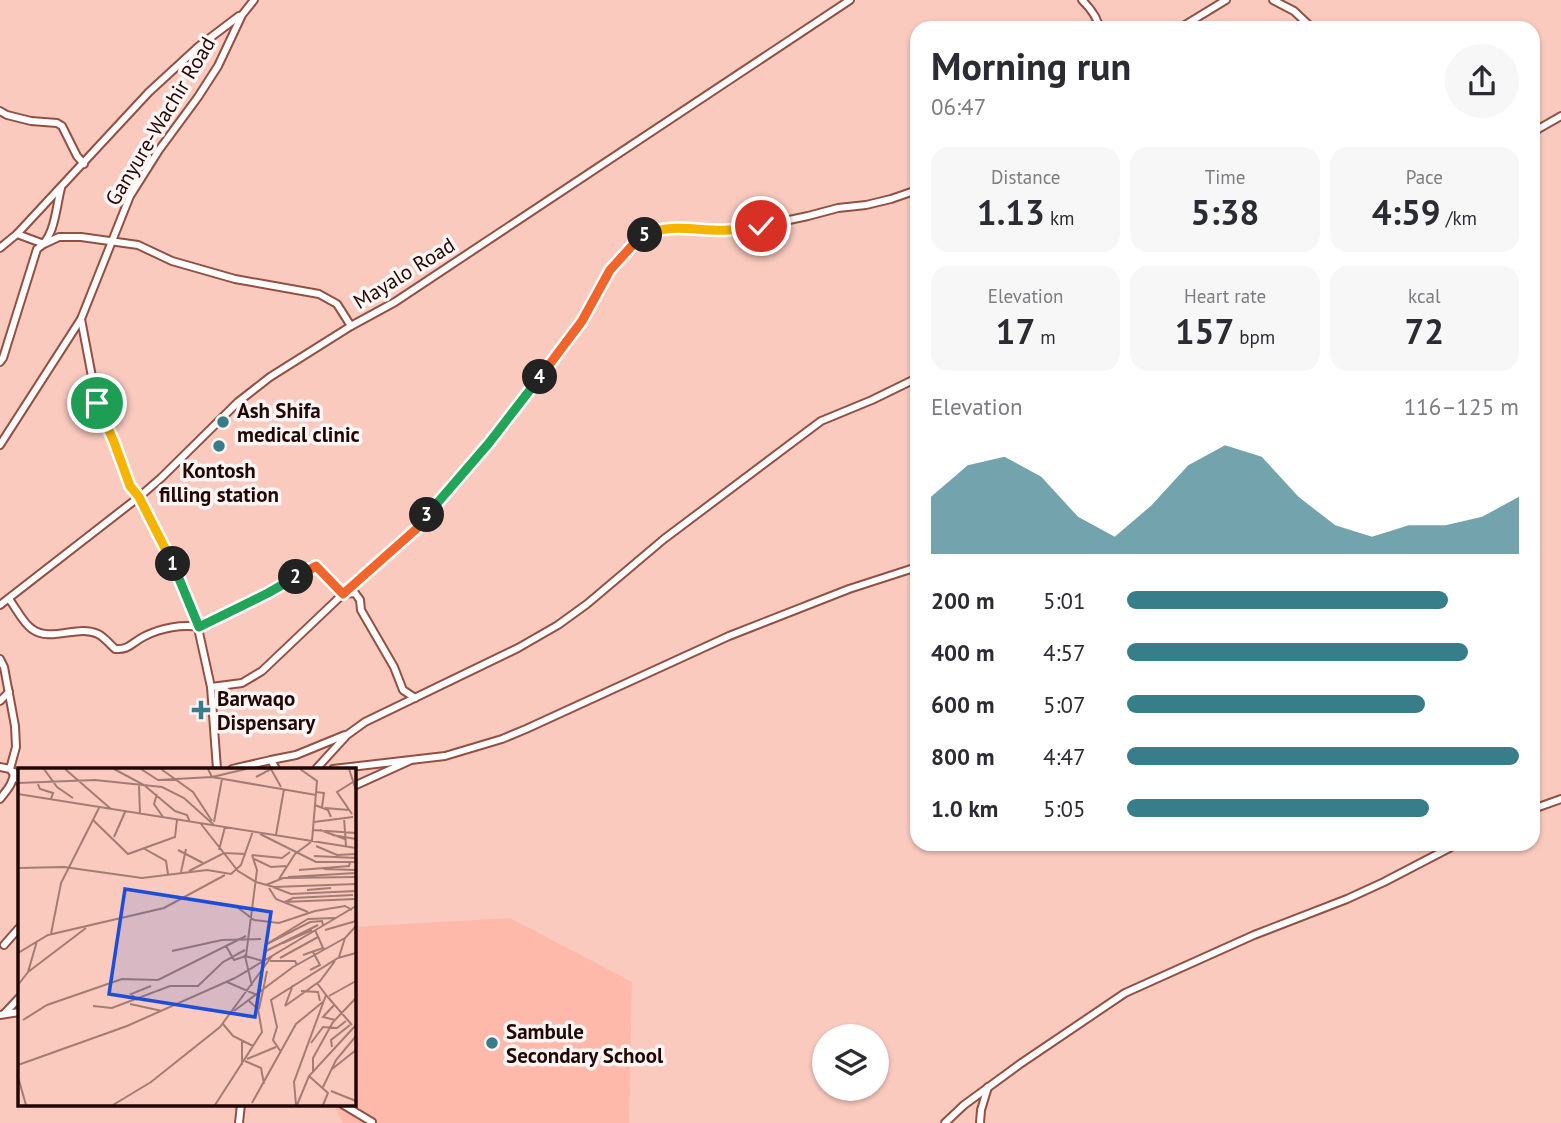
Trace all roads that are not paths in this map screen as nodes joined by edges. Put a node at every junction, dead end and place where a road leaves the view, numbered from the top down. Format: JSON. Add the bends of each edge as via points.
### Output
{"nodes":[{"id":1,"x":254,"y":0,"type":"edge"},
{"id":2,"x":850,"y":0,"type":"edge"},
{"id":3,"x":1082,"y":0,"type":"edge"},
{"id":4,"x":1226,"y":0,"type":"edge"},
{"id":5,"x":1273,"y":0,"type":"edge"},
{"id":6,"x":242,"y":15,"type":"junction"},
{"id":7,"x":1098,"y":21,"type":"edge"},
{"id":8,"x":1192,"y":21,"type":"edge"},
{"id":9,"x":1305,"y":21,"type":"edge"},
{"id":10,"x":0,"y":111,"type":"edge"},
{"id":11,"x":1561,"y":116,"type":"edge"},
{"id":12,"x":1540,"y":128,"type":"edge"},
{"id":13,"x":84,"y":164,"type":"junction"},
{"id":14,"x":61,"y":187,"type":"junction"},
{"id":15,"x":910,"y":193,"type":"edge"},
{"id":16,"x":17,"y":234,"type":"junction"},
{"id":17,"x":112,"y":242,"type":"junction"},
{"id":18,"x":44,"y":244,"type":"junction"},
{"id":19,"x":0,"y":248,"type":"edge"},
{"id":20,"x":81,"y":319,"type":"junction"},
{"id":21,"x":351,"y":326,"type":"junction"},
{"id":22,"x":0,"y":362,"type":"edge"},
{"id":23,"x":910,"y":381,"type":"edge"},
{"id":24,"x":0,"y":445,"type":"edge"},
{"id":25,"x":139,"y":497,"type":"junction"},
{"id":26,"x":910,"y":569,"type":"edge"},
{"id":27,"x":343,"y":594,"type":"junction"},
{"id":28,"x":9,"y":598,"type":"junction"},
{"id":29,"x":0,"y":605,"type":"edge"},
{"id":30,"x":199,"y":627,"type":"junction"},
{"id":31,"x":0,"y":659,"type":"edge"},
{"id":32,"x":211,"y":687,"type":"junction"},
{"id":33,"x":9,"y":692,"type":"junction"},
{"id":34,"x":415,"y":698,"type":"junction"},
{"id":35,"x":0,"y":701,"type":"edge"},
{"id":36,"x":346,"y":734,"type":"junction"},
{"id":37,"x":414,"y":758,"type":"junction"},
{"id":38,"x":271,"y":760,"type":"junction"},
{"id":39,"x":0,"y":767,"type":"edge"},
{"id":40,"x":217,"y":768,"type":"edge"},
{"id":41,"x":236,"y":768,"type":"edge"},
{"id":42,"x":275,"y":768,"type":"edge"},
{"id":43,"x":317,"y":768,"type":"edge"},
{"id":44,"x":343,"y":768,"type":"edge"},
{"id":45,"x":12,"y":771,"type":"junction"},
{"id":46,"x":18,"y":779,"type":"edge"},
{"id":47,"x":355,"y":786,"type":"edge"},
{"id":48,"x":0,"y":799,"type":"edge"},
{"id":49,"x":1561,"y":799,"type":"edge"},
{"id":50,"x":1540,"y":806,"type":"edge"},
{"id":51,"x":1444,"y":851,"type":"edge"},
{"id":52,"x":18,"y":929,"type":"edge"},
{"id":53,"x":5,"y":946,"type":"dead end"},
{"id":54,"x":18,"y":1000,"type":"edge"},
{"id":55,"x":2,"y":1014,"type":"edge"},
{"id":56,"x":988,"y":1087,"type":"junction"},
{"id":57,"x":345,"y":1106,"type":"edge"},
{"id":58,"x":372,"y":1122,"type":"edge"},
{"id":59,"x":945,"y":1123,"type":"edge"},
{"id":60,"x":981,"y":1123,"type":"edge"}],
"edges":[{"from":1,"to":6,"type":"street","name":"Ganyure-Wachir Road"},
{"from":2,"to":21,"type":"street","name":"Mayalo Road"},
{"from":3,"to":7,"type":"street"},
{"from":4,"to":8,"type":"street"},
{"from":5,"to":9,"type":"street"},
{"from":6,"to":13,"type":"street","via":[[149,92]]},
{"from":6,"to":17,"type":"street","name":"Ganyure-Wachir Road","via":[[218,66],[130,196]]},
{"from":10,"to":13,"type":"street","via":[[62,126]]},
{"from":11,"to":12,"type":"street"},
{"from":13,"to":14,"type":"street"},
{"from":14,"to":16,"type":"street"},
{"from":14,"to":18,"type":"street"},
{"from":15,"to":27,"type":"street","via":[[761,226],[668,228],[640,237],[610,270],[582,321],[544,372],[423,523]]},
{"from":16,"to":18,"type":"street"},
{"from":16,"to":19,"type":"street"},
{"from":17,"to":18,"type":"street","via":[[59,236]]},
{"from":17,"to":20,"type":"street","name":"Ganyure-Wachir Road"},
{"from":17,"to":21,"type":"street","via":[[138,245],[172,261],[234,279],[319,294],[337,304]]},
{"from":18,"to":22,"type":"street","via":[[37,249]]},
{"from":20,"to":24,"type":"street","name":"Ganyure-Wachir Road"},
{"from":20,"to":25,"type":"street","via":[[97,403],[130,486]]},
{"from":21,"to":25,"type":"street","name":"Mayalo Road","via":[[237,402]]},
{"from":23,"to":34,"type":"street","via":[[821,421],[558,625]]},
{"from":25,"to":28,"type":"street","name":"Mayalo Road"},
{"from":25,"to":30,"type":"street"},
{"from":26,"to":37,"type":"street","via":[[729,636],[502,739],[446,756]]},
{"from":27,"to":30,"type":"street","via":[[316,566]]},
{"from":27,"to":32,"type":"street","via":[[253,677]]},
{"from":27,"to":34,"type":"street","via":[[355,593],[360,600],[402,690]]},
{"from":28,"to":29,"type":"street","name":"Mayalo Road"},
{"from":28,"to":30,"type":"street","via":[[36,631],[98,633],[115,649],[130,647],[159,630]]},
{"from":30,"to":32,"type":"street"},
{"from":31,"to":33,"type":"street"},
{"from":32,"to":40,"type":"street"},
{"from":33,"to":35,"type":"street"},
{"from":33,"to":45,"type":"street","via":[[16,747]]},
{"from":34,"to":36,"type":"street"},
{"from":36,"to":38,"type":"street"},
{"from":36,"to":43,"type":"street"},
{"from":37,"to":44,"type":"street"},
{"from":37,"to":47,"type":"street"},
{"from":38,"to":41,"type":"street"},
{"from":38,"to":42,"type":"street"},
{"from":39,"to":45,"type":"street"},
{"from":45,"to":46,"type":"street"},
{"from":45,"to":48,"type":"street","via":[[14,778]]},
{"from":49,"to":50,"type":"street"},
{"from":51,"to":56,"type":"street","via":[[1347,899],[1254,934],[1125,993]]},
{"from":52,"to":53,"type":"street"},
{"from":54,"to":55,"type":"street"},
{"from":56,"to":59,"type":"street"},
{"from":56,"to":60,"type":"street"},
{"from":57,"to":58,"type":"street"}]}
